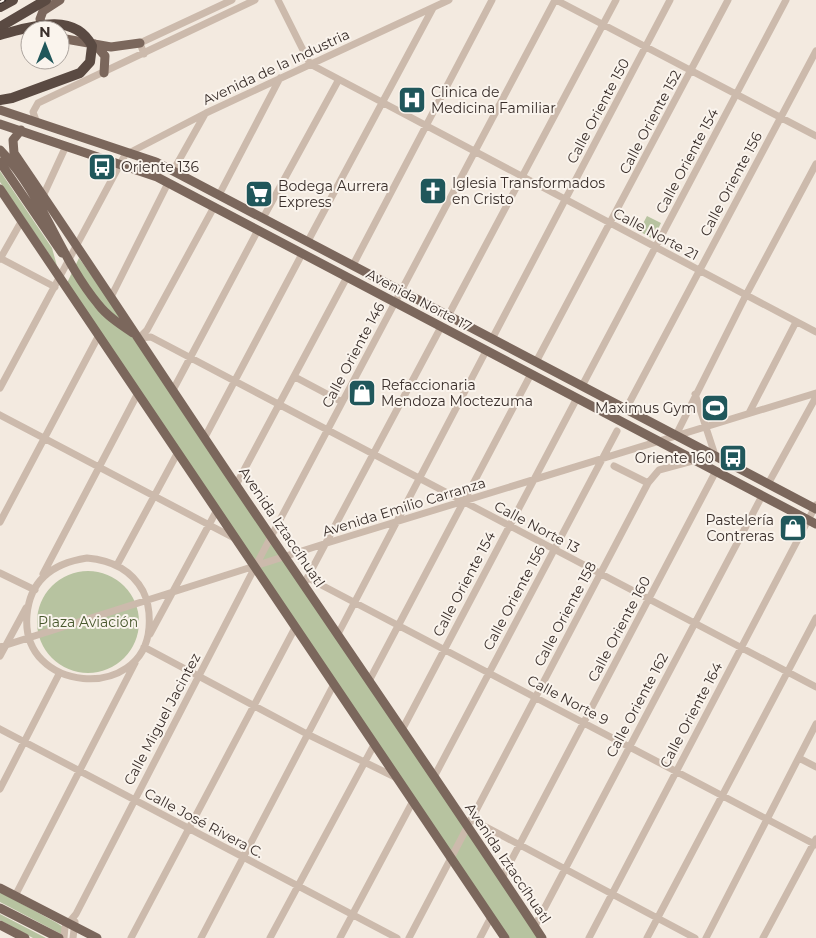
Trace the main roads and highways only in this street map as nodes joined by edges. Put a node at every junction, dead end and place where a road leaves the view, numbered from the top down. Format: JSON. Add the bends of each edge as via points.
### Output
{"nodes":[{"id":1,"x":13,"y":0,"type":"edge"},
{"id":2,"x":46,"y":0,"type":"edge"},
{"id":3,"x":60,"y":0,"type":"edge"},
{"id":4,"x":0,"y":7,"type":"edge"},
{"id":5,"x":42,"y":20,"type":"edge"},
{"id":6,"x":0,"y":26,"type":"edge"},
{"id":7,"x":0,"y":35,"type":"edge"},
{"id":8,"x":70,"y":40,"type":"edge"},
{"id":9,"x":140,"y":43,"type":"road end"},
{"id":10,"x":95,"y":44,"type":"junction"},
{"id":11,"x":104,"y":73,"type":"road end"},
{"id":12,"x":0,"y":100,"type":"edge"},
{"id":13,"x":0,"y":110,"type":"edge"},
{"id":14,"x":0,"y":124,"type":"edge"},
{"id":15,"x":21,"y":130,"type":"junction"},
{"id":16,"x":0,"y":150,"type":"edge"},
{"id":17,"x":0,"y":162,"type":"edge"},
{"id":18,"x":0,"y":189,"type":"edge"},
{"id":19,"x":69,"y":260,"type":"junction"},
{"id":20,"x":140,"y":338,"type":"junction"},
{"id":21,"x":815,"y":507,"type":"edge"},
{"id":22,"x":812,"y":522,"type":"edge"},
{"id":23,"x":0,"y":888,"type":"edge"},
{"id":24,"x":0,"y":908,"type":"edge"},
{"id":25,"x":0,"y":925,"type":"edge"},
{"id":26,"x":25,"y":938,"type":"edge"},
{"id":27,"x":58,"y":938,"type":"edge"},
{"id":28,"x":97,"y":938,"type":"edge"},
{"id":29,"x":505,"y":938,"type":"edge"},
{"id":30,"x":542,"y":938,"type":"edge"}],
"edges":[{"from":1,"to":4,"type":"highway"},
{"from":2,"to":6,"type":"highway"},
{"from":3,"to":5,"type":"main road","via":[[43,11]]},
{"from":7,"to":12,"type":"highway","bridge":true,"via":[[44,24],[60,25],[79,30],[92,46],[90,62],[80,73]]},
{"from":8,"to":10,"type":"main road"},
{"from":9,"to":10,"type":"main road","via":[[122,46]]},
{"from":10,"to":11,"type":"main road","via":[[106,56]]},
{"from":13,"to":21,"type":"main road","name":"Avenida Norte 17","via":[[173,171]]},
{"from":14,"to":15,"type":"main road","name":"Avenida Norte 17"},
{"from":15,"to":20,"type":"main road","name":"Avenida Iztaccíhuatl","via":[[14,138],[13,149]]},
{"from":15,"to":22,"type":"main road","name":"Avenida Norte 17","via":[[145,172],[168,183]]},
{"from":16,"to":19,"type":"main road","via":[[43,211]]},
{"from":17,"to":19,"type":"main road","via":[[54,245]]},
{"from":18,"to":29,"type":"main road"},
{"from":19,"to":20,"type":"main road","via":[[98,305]]},
{"from":20,"to":30,"type":"main road","name":"Avenida Iztaccíhuatl","via":[[236,485],[306,581],[368,681],[469,822]]},
{"from":23,"to":28,"type":"main road"},
{"from":24,"to":27,"type":"main road"},
{"from":25,"to":26,"type":"main road"}]}
